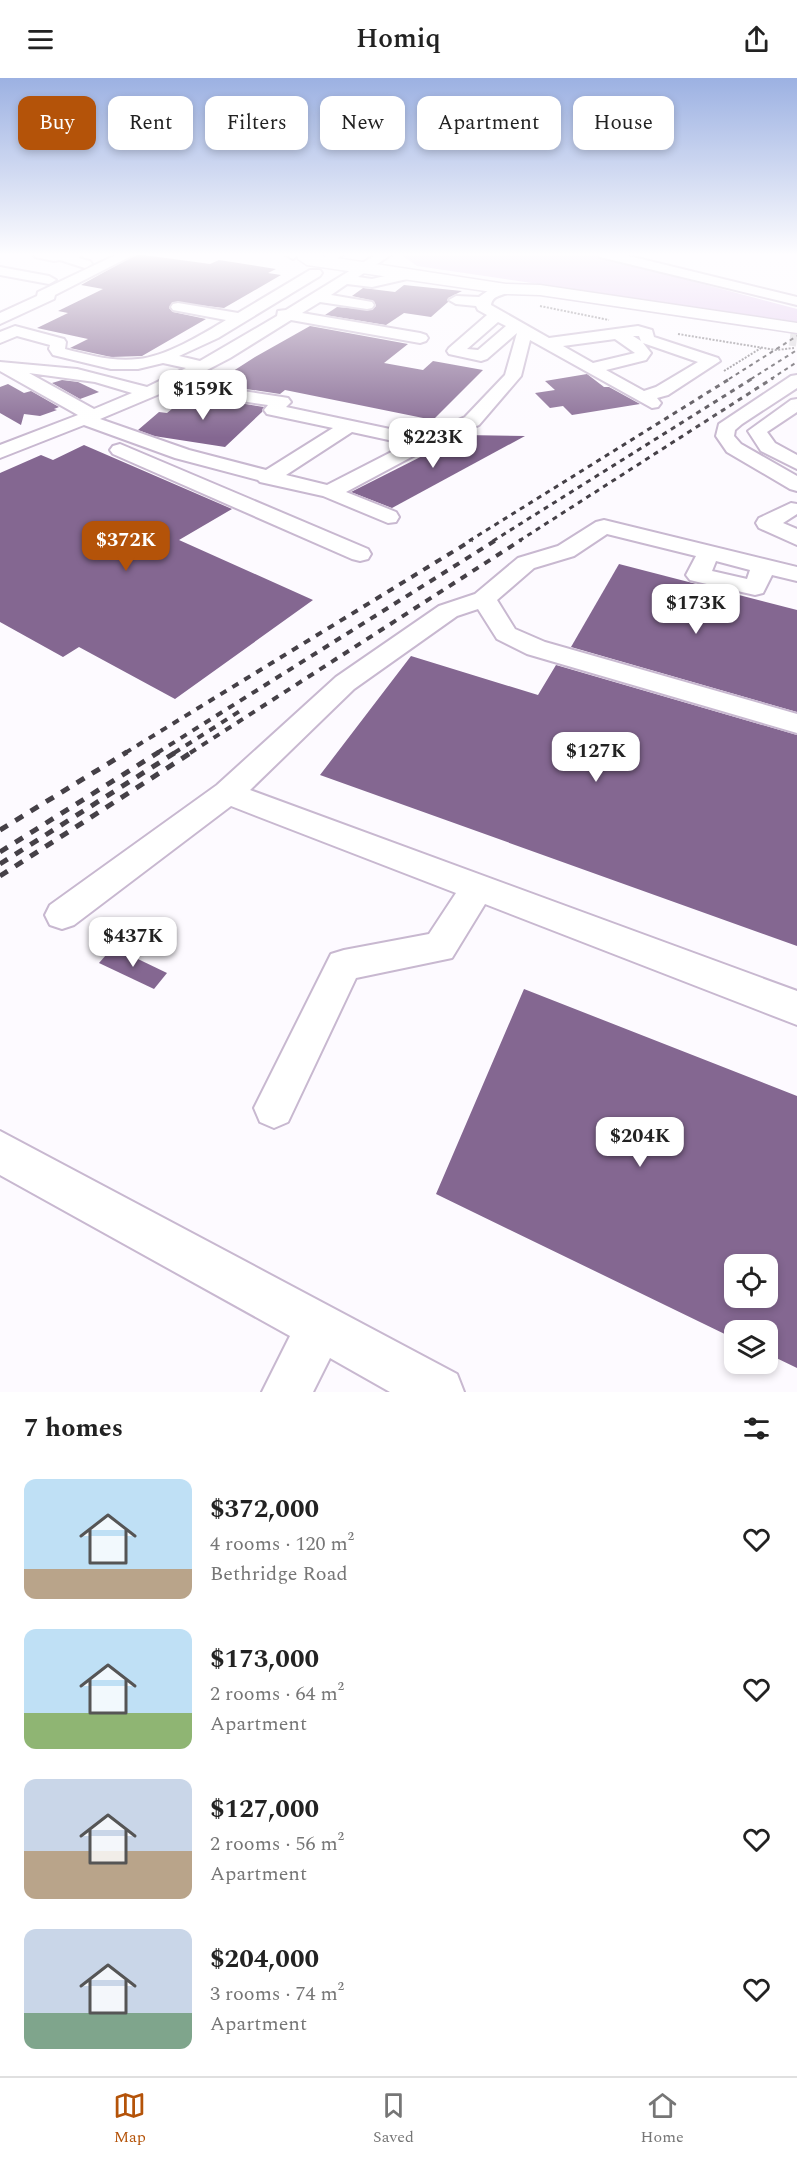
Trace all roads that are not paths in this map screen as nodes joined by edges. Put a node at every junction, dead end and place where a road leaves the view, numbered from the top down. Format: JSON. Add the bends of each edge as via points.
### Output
{"nodes":[{"id":1,"x":44,"y":315,"type":"edge"},
{"id":2,"x":190,"y":315,"type":"edge"},
{"id":3,"x":209,"y":315,"type":"edge"},
{"id":4,"x":244,"y":315,"type":"edge"},
{"id":5,"x":291,"y":315,"type":"edge"},
{"id":6,"x":293,"y":315,"type":"edge"},
{"id":7,"x":689,"y":315,"type":"edge"},
{"id":8,"x":495,"y":316,"type":"joint"},
{"id":9,"x":240,"y":318,"type":"junction"},
{"id":10,"x":226,"y":326,"type":"junction"},
{"id":11,"x":520,"y":328,"type":"junction"},
{"id":12,"x":617,"y":333,"type":"junction"},
{"id":13,"x":793,"y":333,"type":"tunnel mouth"},
{"id":14,"x":8,"y":334,"type":"edge"},
{"id":15,"x":208,"y":336,"type":"junction"},
{"id":16,"x":420,"y":338,"type":"dead end"},
{"id":17,"x":243,"y":344,"type":"junction"},
{"id":18,"x":549,"y":344,"type":"junction"},
{"id":19,"x":162,"y":358,"type":"junction"},
{"id":20,"x":201,"y":366,"type":"junction"},
{"id":21,"x":593,"y":368,"type":"junction"},
{"id":22,"x":166,"y":384,"type":"junction"},
{"id":23,"x":188,"y":387,"type":"junction"},
{"id":24,"x":795,"y":392,"type":"edge"},
{"id":25,"x":147,"y":393,"type":"junction"},
{"id":26,"x":87,"y":417,"type":"junction"},
{"id":27,"x":349,"y":426,"type":"junction"},
{"id":28,"x":109,"y":429,"type":"junction"},
{"id":29,"x":0,"y":430,"type":"edge"},
{"id":30,"x":56,"y":430,"type":"junction"},
{"id":31,"x":790,"y":441,"type":"dead end"},
{"id":32,"x":26,"y":442,"type":"junction"},
{"id":33,"x":425,"y":442,"type":"junction"},
{"id":34,"x":768,"y":447,"type":"junction"},
{"id":35,"x":0,"y":452,"type":"edge"},
{"id":36,"x":745,"y":454,"type":"junction"},
{"id":37,"x":797,"y":463,"type":"edge"},
{"id":38,"x":267,"y":478,"type":"junction"},
{"id":39,"x":797,"y":484,"type":"edge"},
{"id":40,"x":330,"y":492,"type":"junction"},
{"id":41,"x":791,"y":509,"type":"dead end"},
{"id":42,"x":388,"y":517,"type":"dead end"},
{"id":43,"x":797,"y":538,"type":"edge"},
{"id":44,"x":360,"y":554,"type":"dead end"},
{"id":45,"x":794,"y":580,"type":"edge"},
{"id":46,"x":484,"y":599,"type":"junction"},
{"id":47,"x":797,"y":724,"type":"edge"},
{"id":48,"x":228,"y":793,"type":"junction"},
{"id":49,"x":478,"y":887,"type":"junction"},
{"id":50,"x":62,"y":915,"type":"dead end"},
{"id":51,"x":797,"y":1008,"type":"edge"},
{"id":52,"x":274,"y":1108,"type":"dead end"},
{"id":53,"x":0,"y":1152,"type":"edge"},
{"id":54,"x":320,"y":1327,"type":"junction"},
{"id":55,"x":287,"y":1392,"type":"edge"},
{"id":56,"x":439,"y":1392,"type":"edge"}],
"edges":[{"from":1,"to":14,"type":"street"},
{"from":2,"to":10,"type":"street"},
{"from":3,"to":9,"type":"street"},
{"from":4,"to":9,"type":"street"},
{"from":5,"to":17,"type":"street"},
{"from":6,"to":16,"type":"street"},
{"from":7,"to":13,"type":"main road"},
{"from":8,"to":11,"type":"street"},
{"from":8,"to":11,"type":"street","via":[[455,351],[481,356]]},
{"from":9,"to":10,"type":"street"},
{"from":10,"to":15,"type":"street"},
{"from":11,"to":18,"type":"street"},
{"from":11,"to":33,"type":"street","via":[[513,376],[472,421]]},
{"from":12,"to":18,"type":"street"},
{"from":12,"to":21,"type":"street","via":[[643,353]]},
{"from":12,"to":21,"type":"street","via":[[642,332],[663,347],[712,361],[648,400]]},
{"from":14,"to":19,"type":"street","via":[[58,342],[59,352],[118,363],[139,365]]},
{"from":15,"to":17,"type":"street"},
{"from":15,"to":19,"type":"street"},
{"from":17,"to":20,"type":"street"},
{"from":18,"to":21,"type":"street"},
{"from":19,"to":20,"type":"street"},
{"from":20,"to":22,"type":"street"},
{"from":22,"to":23,"type":"street"},
{"from":22,"to":25,"type":"street"},
{"from":23,"to":27,"type":"street","via":[[282,402],[273,410]]},
{"from":23,"to":28,"type":"street"},
{"from":24,"to":34,"type":"street","via":[[757,431]]},
{"from":24,"to":36,"type":"street","via":[[771,397],[726,428],[725,436]]},
{"from":25,"to":26,"type":"street"},
{"from":25,"to":26,"type":"street","via":[[96,378],[4,366]]},
{"from":26,"to":28,"type":"street"},
{"from":26,"to":30,"type":"street"},
{"from":27,"to":33,"type":"street"},
{"from":27,"to":38,"type":"street"},
{"from":28,"to":38,"type":"street"},
{"from":29,"to":32,"type":"street"},
{"from":30,"to":32,"type":"street"},
{"from":30,"to":44,"type":"street","via":[[89,437]]},
{"from":31,"to":34,"type":"street","via":[[783,447]]},
{"from":32,"to":35,"type":"street"},
{"from":33,"to":40,"type":"street"},
{"from":34,"to":36,"type":"street"},
{"from":34,"to":37,"type":"street"},
{"from":36,"to":39,"type":"street"},
{"from":38,"to":40,"type":"street"},
{"from":40,"to":42,"type":"street"},
{"from":41,"to":43,"type":"street","via":[[767,523]]},
{"from":45,"to":46,"type":"street","via":[[763,567],[604,527],[566,551],[526,563]]},
{"from":46,"to":47,"type":"street","via":[[506,634],[536,648]]},
{"from":46,"to":48,"type":"street","via":[[448,611],[345,683]]},
{"from":48,"to":49,"type":"street"},
{"from":48,"to":50,"type":"street"},
{"from":49,"to":51,"type":"street"},
{"from":49,"to":52,"type":"street","via":[[440,947],[344,965]]},
{"from":53,"to":54,"type":"street"},
{"from":54,"to":55,"type":"street"},
{"from":54,"to":56,"type":"street"}]}
